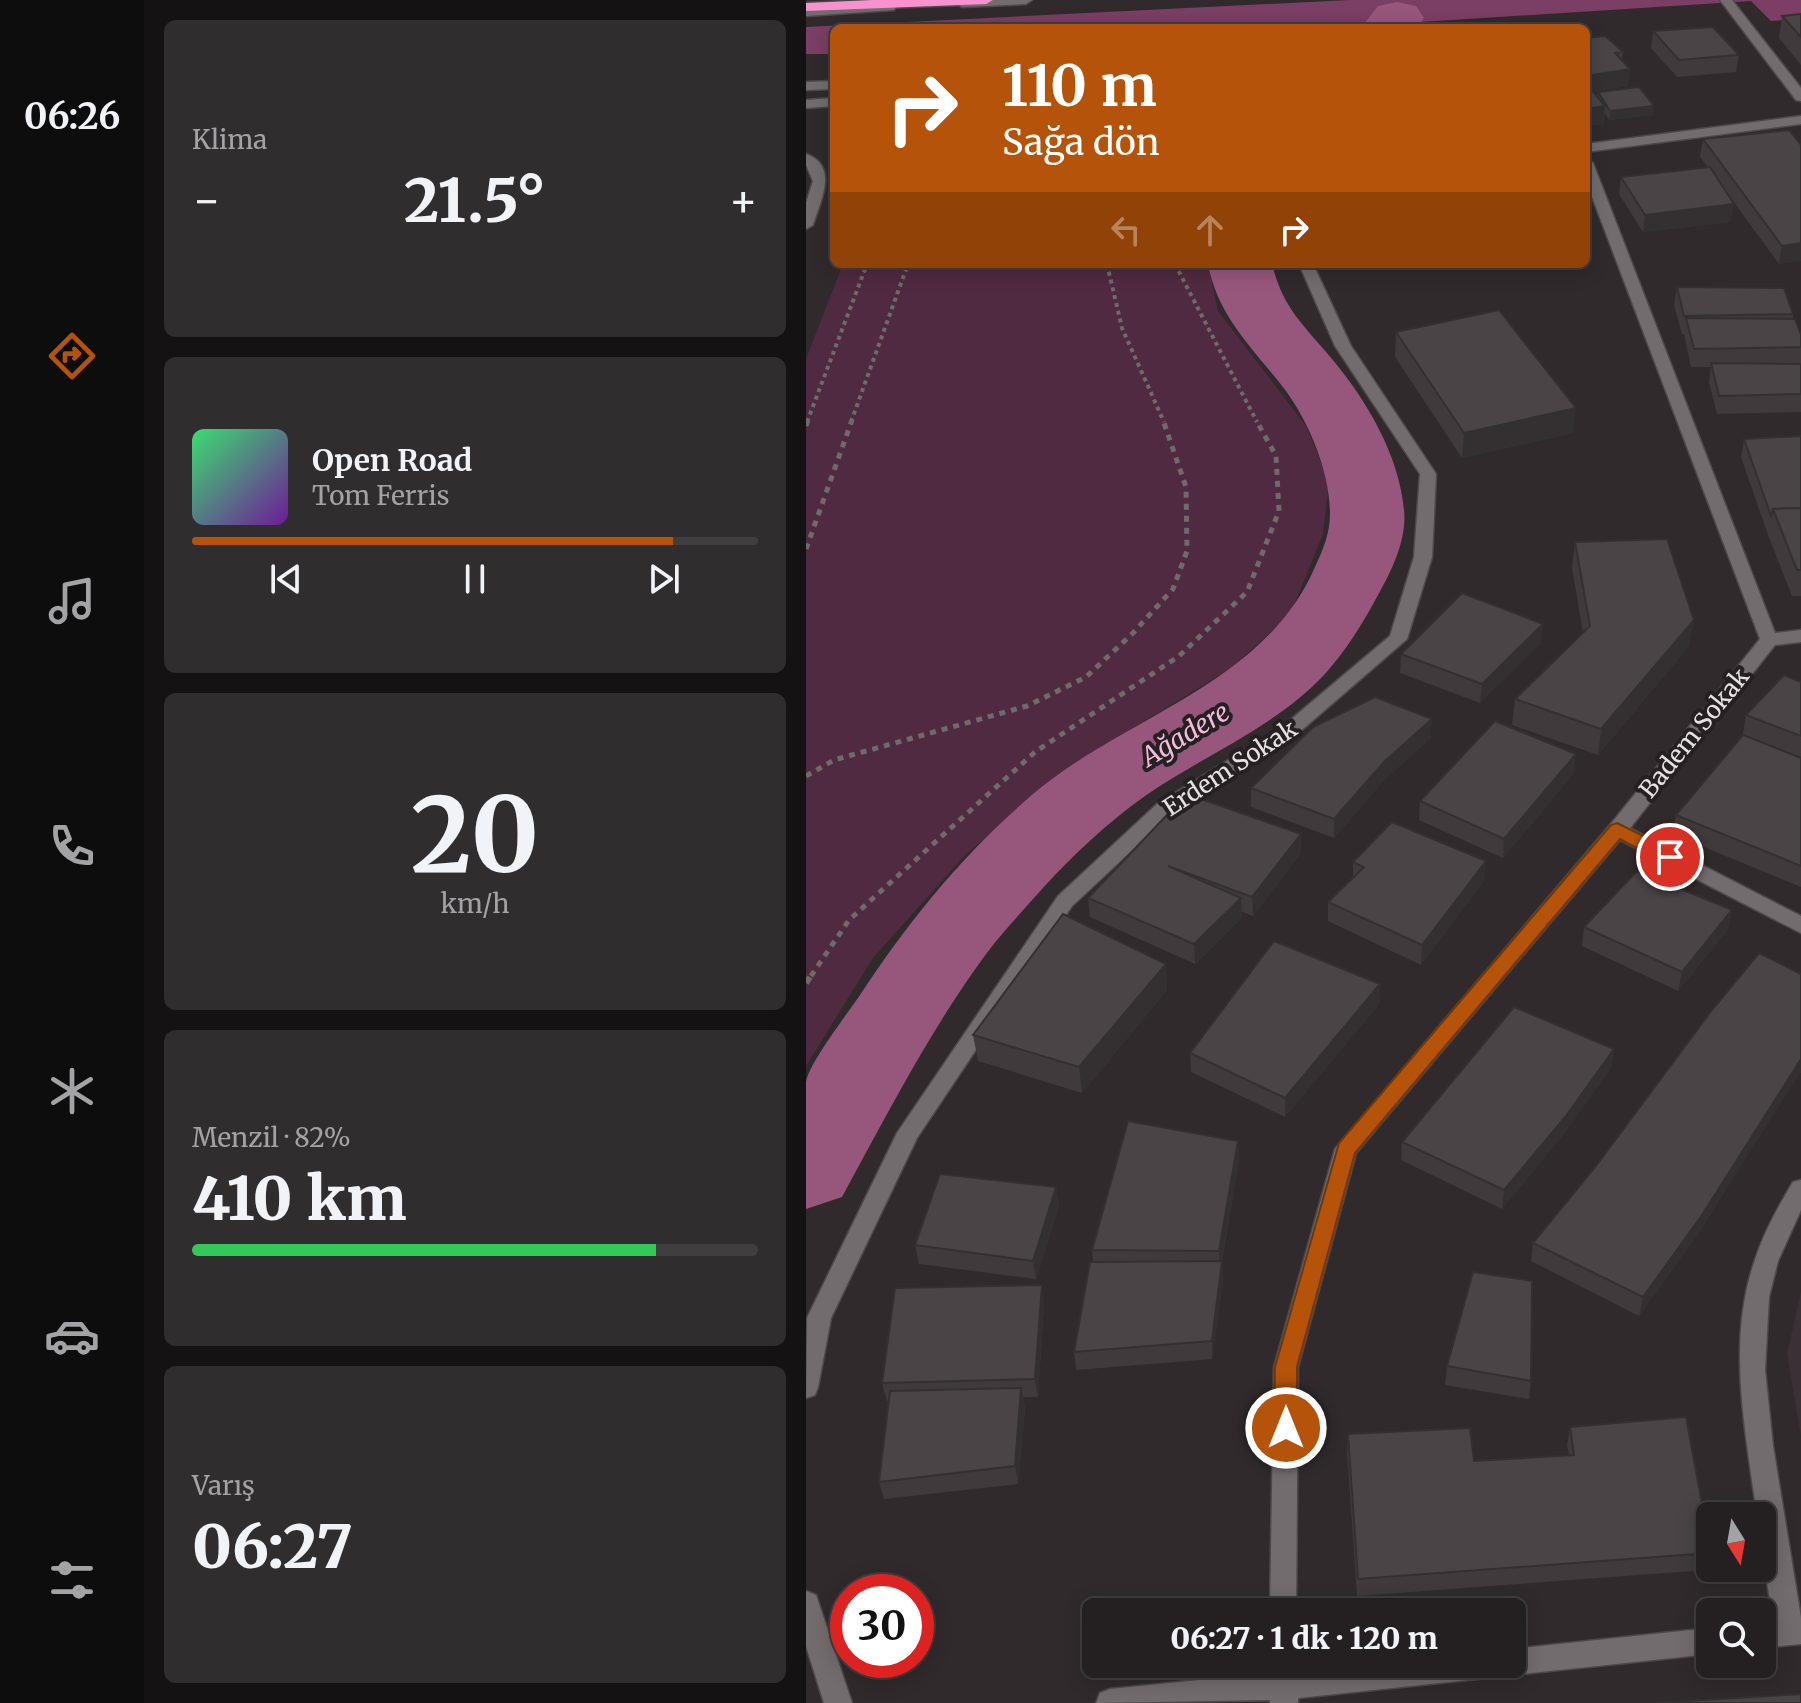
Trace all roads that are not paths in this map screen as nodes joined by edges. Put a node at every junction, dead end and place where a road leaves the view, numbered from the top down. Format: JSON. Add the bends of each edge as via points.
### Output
{"nodes":[{"id":1,"x":986,"y":0,"type":"edge"},
{"id":2,"x":1026,"y":0,"type":"edge"},
{"id":3,"x":1726,"y":0,"type":"edge"},
{"id":4,"x":806,"y":10,"type":"edge"},
{"id":5,"x":830,"y":85,"type":"edge"},
{"id":6,"x":806,"y":86,"type":"edge"},
{"id":7,"x":1801,"y":97,"type":"edge"},
{"id":8,"x":830,"y":102,"type":"edge"},
{"id":9,"x":806,"y":104,"type":"edge"},
{"id":10,"x":1801,"y":120,"type":"edge"},
{"id":11,"x":1590,"y":147,"type":"edge"},
{"id":12,"x":806,"y":158,"type":"edge"},
{"id":13,"x":1590,"y":173,"type":"edge"},
{"id":14,"x":806,"y":225,"type":"edge"},
{"id":15,"x":1308,"y":268,"type":"edge"},
{"id":16,"x":1801,"y":636,"type":"edge"},
{"id":17,"x":1769,"y":640,"type":"junction"},
{"id":18,"x":1617,"y":830,"type":"junction"},
{"id":19,"x":1801,"y":925,"type":"edge"},
{"id":20,"x":1801,"y":1189,"type":"edge"},
{"id":21,"x":806,"y":1387,"type":"edge"},
{"id":22,"x":1283,"y":1598,"type":"edge"},
{"id":23,"x":806,"y":1604,"type":"edge"},
{"id":24,"x":1784,"y":1633,"type":"edge"},
{"id":25,"x":1696,"y":1642,"type":"edge"},
{"id":26,"x":1526,"y":1661,"type":"edge"},
{"id":27,"x":1354,"y":1678,"type":"edge"},
{"id":28,"x":1283,"y":1685,"type":"edge"},
{"id":29,"x":838,"y":1703,"type":"edge"},
{"id":30,"x":1110,"y":1703,"type":"edge"}],
"edges":[{"from":1,"to":4,"type":"highway"},
{"from":2,"to":4,"type":"street"},
{"from":3,"to":7,"type":"street"},
{"from":5,"to":6,"type":"street"},
{"from":8,"to":9,"type":"street"},
{"from":10,"to":11,"type":"street"},
{"from":12,"to":14,"type":"street","via":[[816,166],[820,181]]},
{"from":13,"to":17,"type":"street"},
{"from":15,"to":21,"type":"street","name":"Erdem Sokak","via":[[1343,346],[1428,474],[1423,557],[1398,639],[1289,731],[1164,809],[1065,901],[908,1133],[819,1318]]},
{"from":16,"to":17,"type":"street"},
{"from":17,"to":18,"type":"street","name":"Badem Sokak"},
{"from":18,"to":19,"type":"street"},
{"from":18,"to":22,"type":"street","name":"Badem Sokak","via":[[1346,1149],[1286,1367]]},
{"from":20,"to":24,"type":"street","via":[[1764,1269],[1753,1323],[1752,1391]]},
{"from":23,"to":29,"type":"street"},
{"from":25,"to":26,"type":"street"},
{"from":27,"to":28,"type":"street"},
{"from":28,"to":30,"type":"street"}]}
